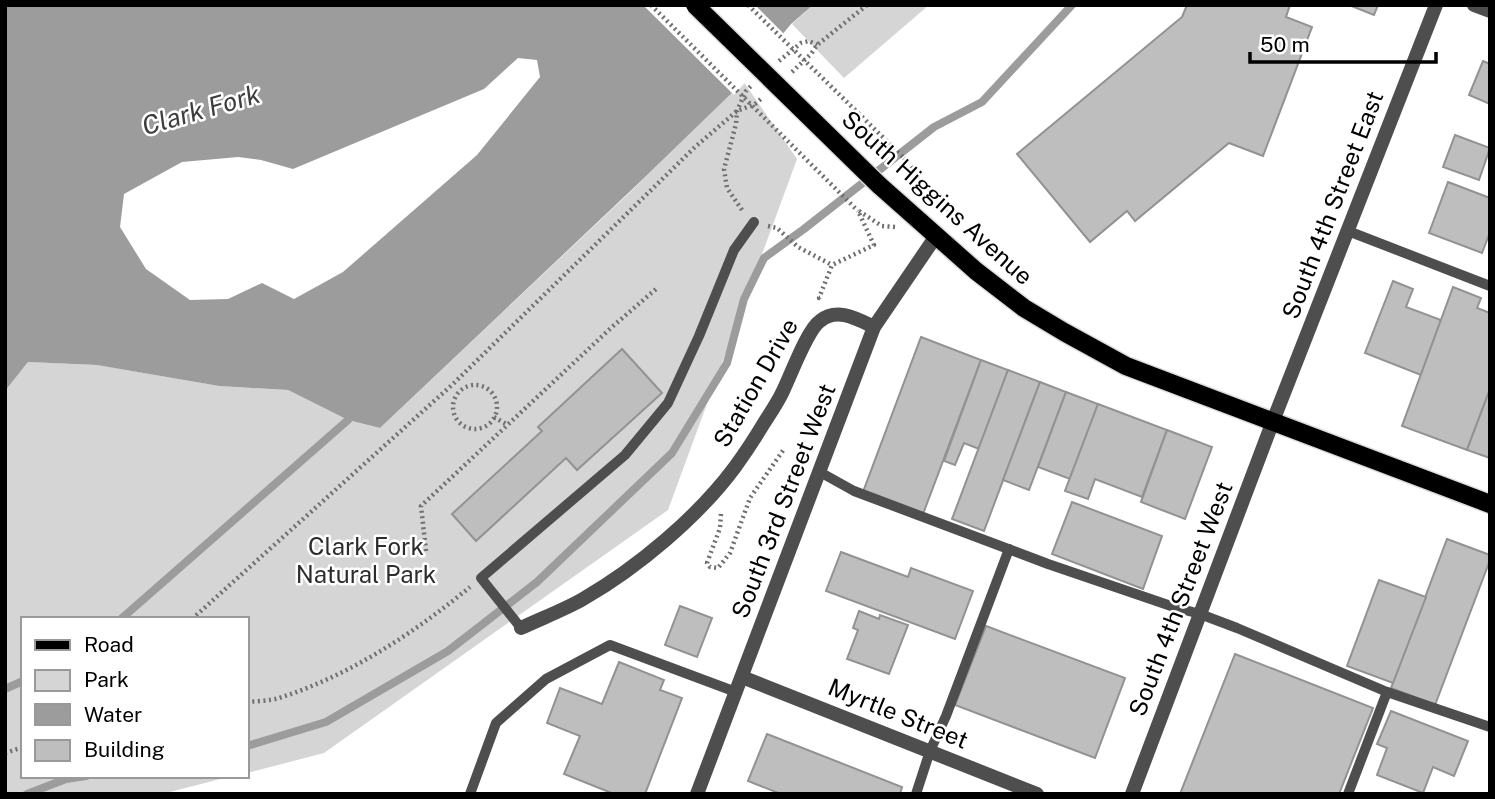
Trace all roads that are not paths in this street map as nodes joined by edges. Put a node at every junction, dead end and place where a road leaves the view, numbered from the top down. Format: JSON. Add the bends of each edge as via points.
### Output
{"nodes":[{"id":1,"x":695,"y":5,"type":"edge"},
{"id":2,"x":1436,"y":5,"type":"edge"},
{"id":3,"x":1474,"y":5,"type":"edge"},
{"id":4,"x":1490,"y":11,"type":"edge"},
{"id":5,"x":754,"y":222,"type":"dead end"},
{"id":6,"x":1348,"y":231,"type":"junction"},
{"id":7,"x":936,"y":236,"type":"junction"},
{"id":8,"x":1490,"y":286,"type":"edge"},
{"id":9,"x":874,"y":327,"type":"junction"},
{"id":10,"x":1273,"y":421,"type":"junction"},
{"id":11,"x":818,"y":471,"type":"junction"},
{"id":12,"x":1490,"y":504,"type":"edge"},
{"id":13,"x":1009,"y":549,"type":"junction"},
{"id":14,"x":1200,"y":614,"type":"junction"},
{"id":15,"x":517,"y":623,"type":"joint"},
{"id":16,"x":742,"y":677,"type":"junction"},
{"id":17,"x":736,"y":692,"type":"junction"},
{"id":18,"x":1387,"y":692,"type":"junction"},
{"id":19,"x":1490,"y":727,"type":"edge"},
{"id":20,"x":930,"y":751,"type":"junction"},
{"id":21,"x":470,"y":794,"type":"edge"},
{"id":22,"x":697,"y":794,"type":"edge"},
{"id":23,"x":916,"y":794,"type":"edge"},
{"id":24,"x":1037,"y":794,"type":"edge"},
{"id":25,"x":1132,"y":794,"type":"edge"},
{"id":26,"x":1348,"y":794,"type":"edge"}],
"edges":[{"from":1,"to":7,"type":"main road","name":"South Higgins Avenue","bridge":true},
{"from":2,"to":6,"type":"street","name":"South 4th Street East"},
{"from":3,"to":4,"type":"street"},
{"from":5,"to":15,"type":"lane","via":[[734,250],[667,403],[625,455],[481,578]]},
{"from":6,"to":8,"type":"lane"},
{"from":6,"to":10,"type":"street","name":"South 4th Street East"},
{"from":7,"to":9,"type":"street","name":"South 3rd Street West"},
{"from":7,"to":10,"type":"main road","name":"South Higgins Avenue","via":[[1024,308],[1063,332],[1126,366]]},
{"from":9,"to":11,"type":"street","name":"South 3rd Street West"},
{"from":9,"to":15,"type":"street","name":"Station Drive","via":[[839,314],[817,322],[782,395],[734,469],[689,519],[639,562],[583,599]]},
{"from":10,"to":12,"type":"main road","name":"South Higgins Avenue"},
{"from":10,"to":14,"type":"street","name":"South 4th Street West"},
{"from":11,"to":13,"type":"lane","via":[[854,491]]},
{"from":11,"to":16,"type":"street","name":"South 3rd Street West"},
{"from":13,"to":14,"type":"lane"},
{"from":13,"to":20,"type":"lane"},
{"from":14,"to":18,"type":"lane"},
{"from":14,"to":25,"type":"street","name":"South 4th Street West"},
{"from":16,"to":17,"type":"street","name":"South 3rd Street West"},
{"from":16,"to":20,"type":"street","name":"Myrtle Street"},
{"from":17,"to":21,"type":"lane","via":[[610,645],[546,679],[496,723]]},
{"from":17,"to":22,"type":"street","name":"South 3rd Street West"},
{"from":18,"to":19,"type":"lane"},
{"from":18,"to":26,"type":"lane"},
{"from":20,"to":23,"type":"lane"},
{"from":20,"to":24,"type":"street","name":"Myrtle Street"}]}
